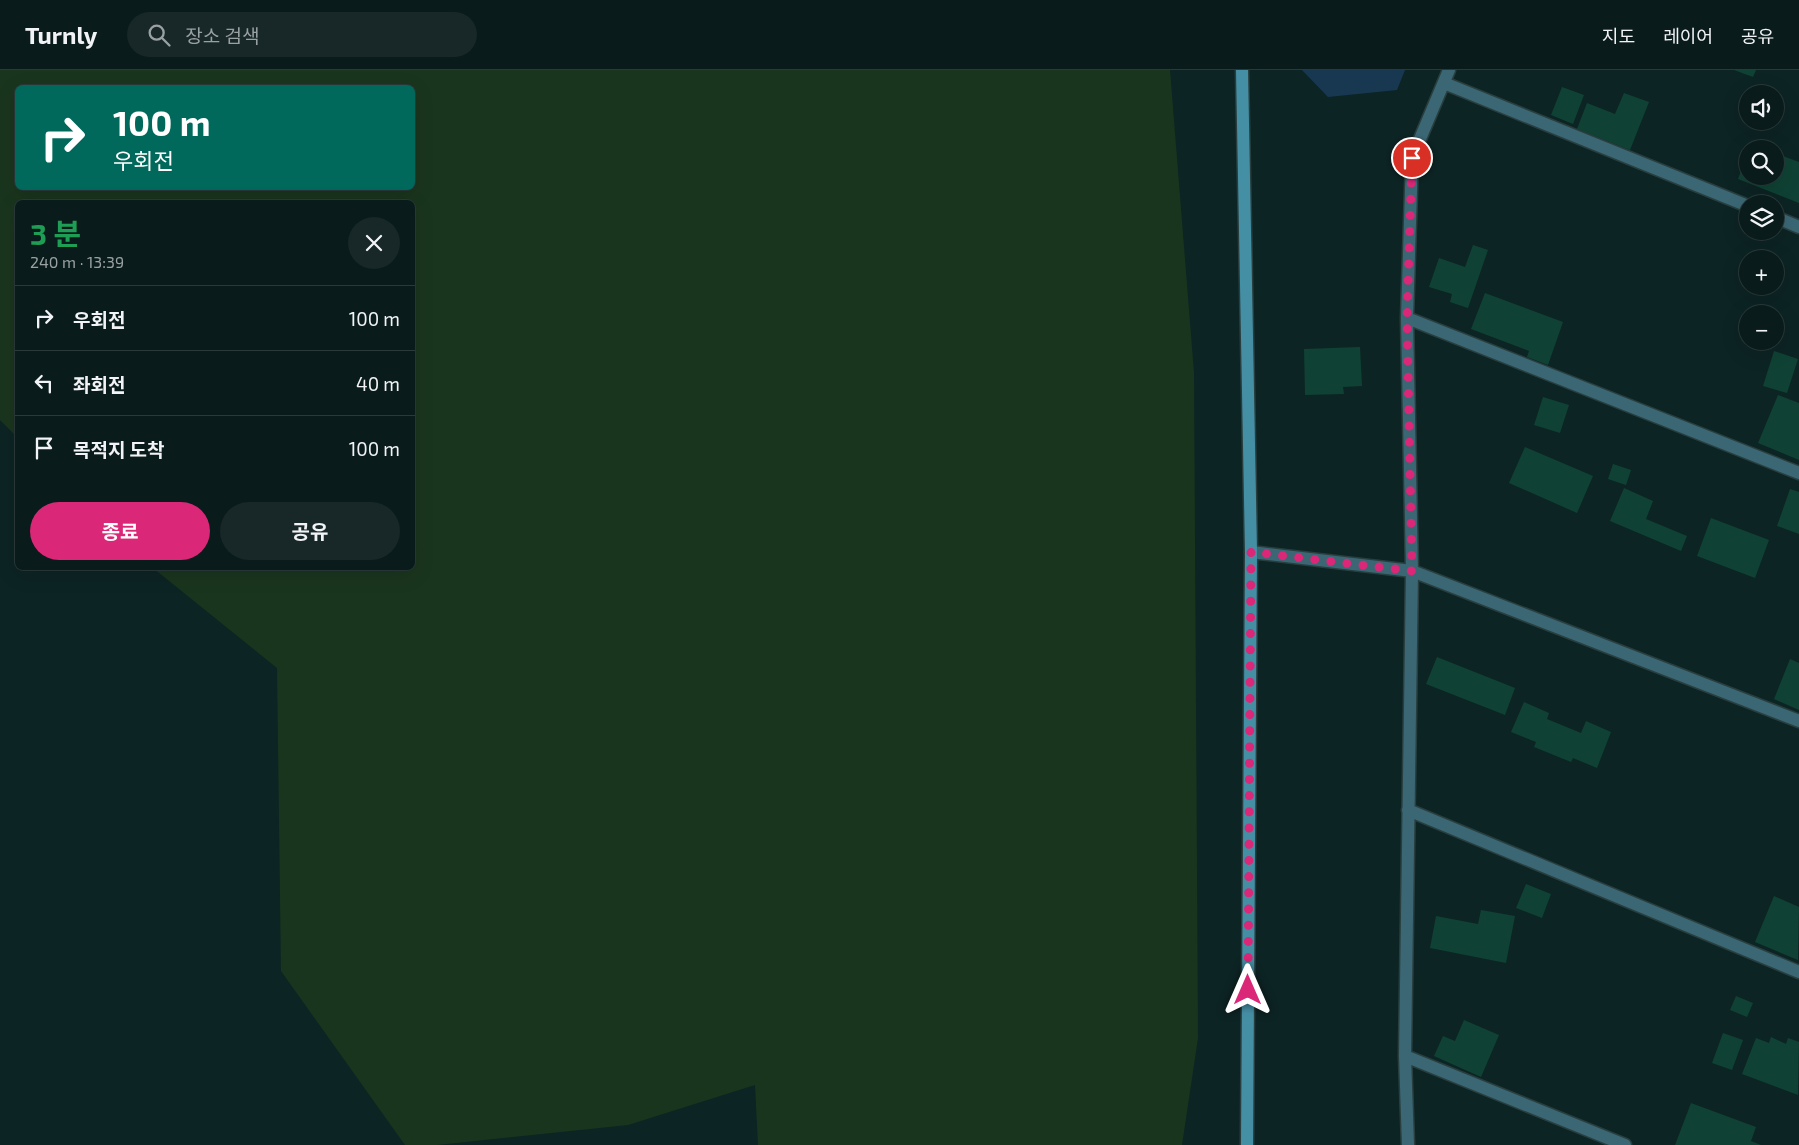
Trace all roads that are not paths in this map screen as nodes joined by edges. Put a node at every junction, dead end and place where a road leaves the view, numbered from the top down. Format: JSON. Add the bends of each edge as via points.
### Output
{"nodes":[{"id":1,"x":1242,"y":70,"type":"edge"},
{"id":2,"x":1449,"y":70,"type":"edge"},
{"id":3,"x":1444,"y":82,"type":"junction"},
{"id":4,"x":1739,"y":202,"type":"edge"},
{"id":5,"x":1784,"y":221,"type":"edge"},
{"id":6,"x":1799,"y":227,"type":"edge"},
{"id":7,"x":1407,"y":318,"type":"junction"},
{"id":8,"x":1799,"y":472,"type":"edge"},
{"id":9,"x":1251,"y":552,"type":"junction"},
{"id":10,"x":1412,"y":571,"type":"junction"},
{"id":11,"x":1799,"y":722,"type":"edge"},
{"id":12,"x":1408,"y":810,"type":"junction"},
{"id":13,"x":1799,"y":972,"type":"edge"},
{"id":14,"x":1405,"y":1056,"type":"junction"},
{"id":15,"x":1247,"y":1145,"type":"edge"},
{"id":16,"x":1408,"y":1145,"type":"edge"},
{"id":17,"x":1625,"y":1145,"type":"edge"}],
"edges":[{"from":1,"to":9,"type":"street"},
{"from":2,"to":3,"type":"street"},
{"from":3,"to":4,"type":"street"},
{"from":3,"to":7,"type":"street","via":[[1412,158]]},
{"from":5,"to":6,"type":"street"},
{"from":7,"to":8,"type":"street"},
{"from":7,"to":10,"type":"street"},
{"from":9,"to":10,"type":"street"},
{"from":9,"to":15,"type":"street"},
{"from":10,"to":11,"type":"street"},
{"from":10,"to":12,"type":"street"},
{"from":12,"to":13,"type":"street"},
{"from":12,"to":14,"type":"street"},
{"from":14,"to":16,"type":"street"},
{"from":14,"to":17,"type":"street"}]}
